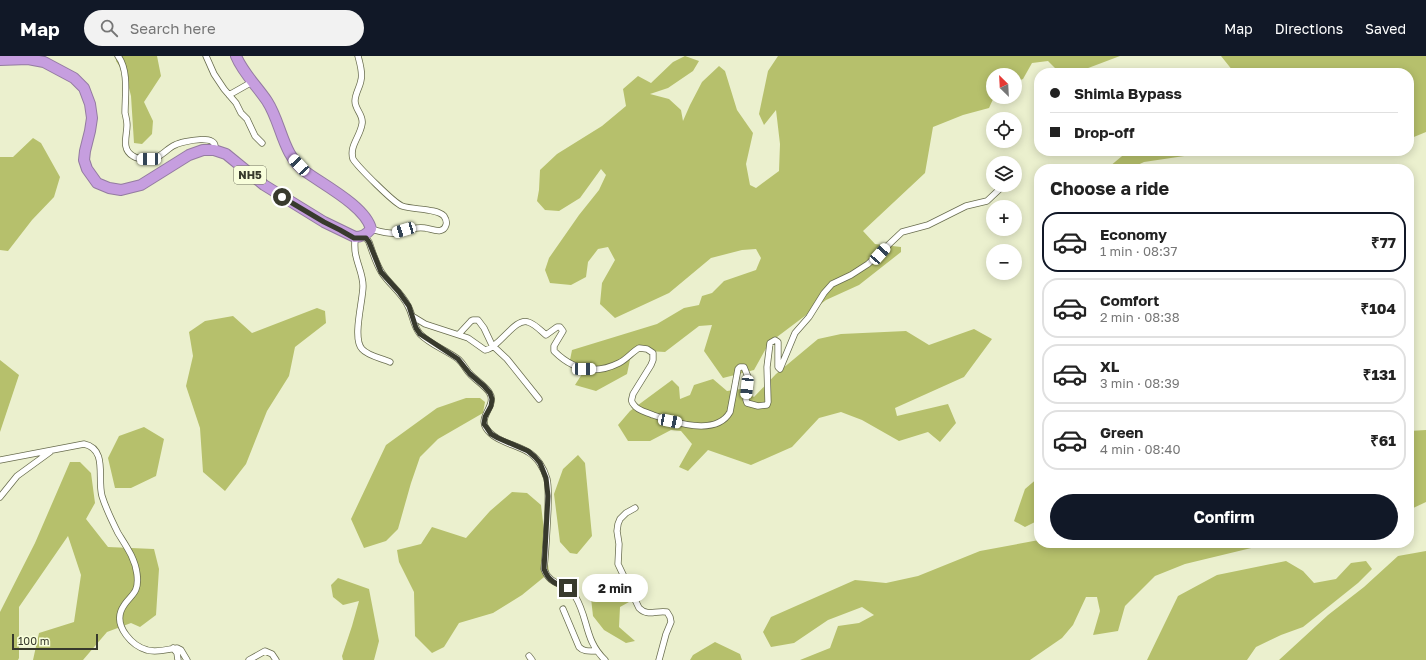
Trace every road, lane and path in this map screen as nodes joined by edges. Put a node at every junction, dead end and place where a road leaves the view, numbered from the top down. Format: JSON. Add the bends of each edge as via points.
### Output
{"nodes":[{"id":1,"x":118,"y":56,"type":"edge"},
{"id":2,"x":206,"y":56,"type":"edge"},
{"id":3,"x":236,"y":56,"type":"edge"},
{"id":4,"x":358,"y":56,"type":"edge"},
{"id":5,"x":0,"y":60,"type":"edge"},
{"id":6,"x":252,"y":82,"type":"junction"},
{"id":7,"x":229,"y":95,"type":"junction"},
{"id":8,"x":262,"y":143,"type":"dead end"},
{"id":9,"x":214,"y":150,"type":"junction"},
{"id":10,"x":997,"y":192,"type":"edge"},
{"id":11,"x":371,"y":229,"type":"junction"},
{"id":12,"x":357,"y":237,"type":"junction"},
{"id":13,"x":412,"y":316,"type":"junction"},
{"id":14,"x":460,"y":334,"type":"junction"},
{"id":15,"x":493,"y":346,"type":"junction"},
{"id":16,"x":390,"y":362,"type":"dead end"},
{"id":17,"x":539,"y":398,"type":"dead end"},
{"id":18,"x":53,"y":450,"type":"junction"},
{"id":19,"x":0,"y":460,"type":"edge"},
{"id":20,"x":0,"y":497,"type":"edge"},
{"id":21,"x":635,"y":508,"type":"dead end"},
{"id":22,"x":563,"y":609,"type":"dead end"},
{"id":23,"x":173,"y":648,"type":"junction"},
{"id":24,"x":596,"y":650,"type":"junction"},
{"id":25,"x":178,"y":660,"type":"edge"},
{"id":26,"x":187,"y":660,"type":"edge"},
{"id":27,"x":248,"y":660,"type":"edge"},
{"id":28,"x":276,"y":660,"type":"edge"},
{"id":29,"x":605,"y":660,"type":"edge"},
{"id":30,"x":659,"y":660,"type":"edge"}],
"edges":[{"from":1,"to":9,"type":"street","via":[[125,82],[125,140],[128,153],[140,159],[149,159],[177,144],[207,140],[215,143]]},
{"from":2,"to":7,"type":"street","via":[[214,74]]},
{"from":3,"to":6,"type":"highway"},
{"from":4,"to":11,"type":"street","via":[[361,80],[355,105],[363,120],[352,148],[353,160],[402,206],[436,212],[447,221],[446,227],[441,231],[414,227],[385,233]]},
{"from":5,"to":9,"type":"highway","via":[[28,59],[44,62],[74,78],[84,88],[92,118],[84,160],[97,183],[121,190],[141,185],[189,155],[203,150]]},
{"from":6,"to":7,"type":"street"},
{"from":6,"to":11,"type":"highway","via":[[267,101],[284,144],[293,159],[304,171],[362,213]]},
{"from":7,"to":8,"type":"street"},
{"from":9,"to":12,"type":"highway","number":"NH5","via":[[226,154],[264,185],[324,222]]},
{"from":10,"to":15,"type":"street","via":[[987,201],[966,206],[928,225],[902,232],[870,262],[832,284],[795,333],[780,369],[778,342],[775,340],[770,343],[767,405],[762,407],[747,403],[748,377],[744,367],[740,367],[730,412],[727,417],[714,424],[695,426],[670,421],[632,404],[633,394],[653,360],[653,353],[647,349],[639,348],[621,362],[607,368],[584,369],[573,366],[554,351],[554,346],[563,331],[560,327],[546,335],[528,321],[520,323]]},
{"from":11,"to":12,"type":"highway"},
{"from":12,"to":13,"type":"street","via":[[366,238],[369,242],[381,272],[409,306]]},
{"from":12,"to":16,"type":"street","via":[[356,255],[363,285],[359,344],[368,354]]},
{"from":13,"to":14,"type":"street","via":[[425,324]]},
{"from":13,"to":24,"type":"street","via":[[420,334],[458,359],[490,393],[491,406],[484,424],[491,434],[528,451],[540,463],[546,478],[548,496],[544,569],[551,581],[568,588],[575,595],[591,643]]},
{"from":14,"to":15,"type":"street","via":[[485,350]]},
{"from":14,"to":15,"type":"street","via":[[471,321],[478,320]]},
{"from":15,"to":17,"type":"street"},
{"from":18,"to":19,"type":"street"},
{"from":18,"to":20,"type":"street","via":[[17,476]]},
{"from":18,"to":23,"type":"street","via":[[84,444],[94,449],[98,455],[102,495],[118,533],[136,565],[138,584],[121,610],[121,626],[137,646],[160,651]]},
{"from":21,"to":30,"type":"street","via":[[626,513],[618,524],[618,564],[642,612],[668,612],[671,622]]},
{"from":22,"to":24,"type":"street","via":[[579,647],[586,651]]},
{"from":23,"to":25,"type":"street"},
{"from":23,"to":26,"type":"street","via":[[181,650]]},
{"from":24,"to":29,"type":"street"},
{"from":27,"to":28,"type":"street","via":[[265,651],[272,654]]}]}
